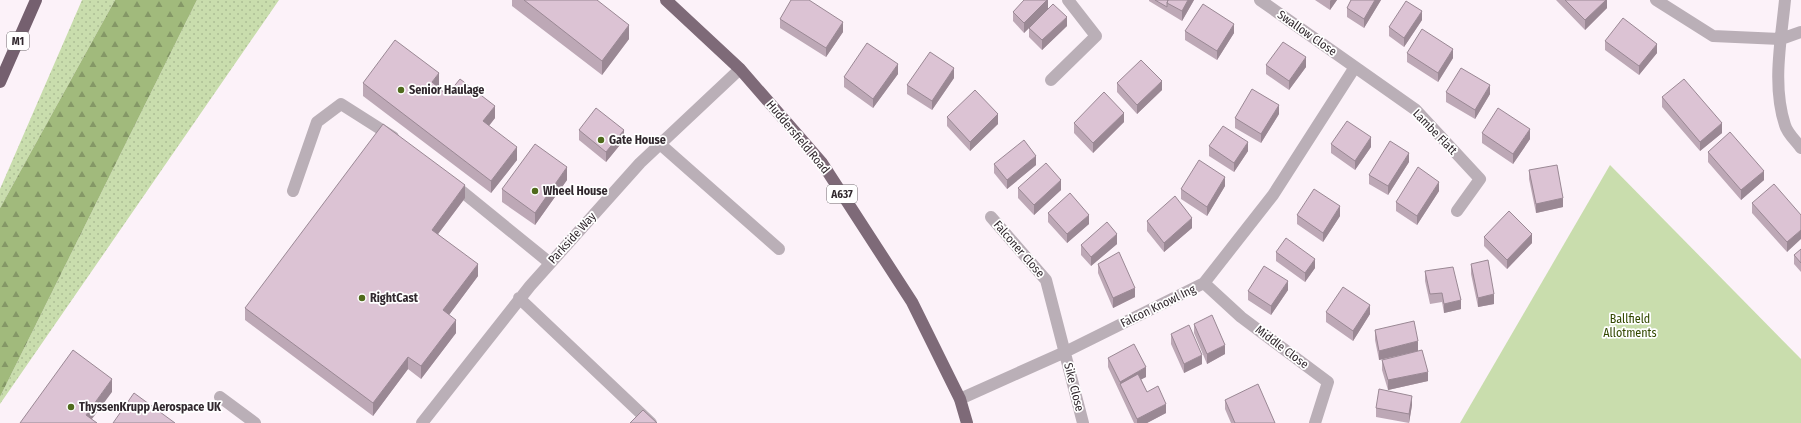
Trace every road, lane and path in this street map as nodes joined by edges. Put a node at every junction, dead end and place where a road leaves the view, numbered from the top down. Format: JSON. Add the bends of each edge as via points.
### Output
{"nodes":[{"id":1,"x":36,"y":0,"type":"edge"},
{"id":2,"x":666,"y":0,"type":"edge"},
{"id":3,"x":1068,"y":0,"type":"edge"},
{"id":4,"x":1260,"y":0,"type":"edge"},
{"id":5,"x":1656,"y":0,"type":"edge"},
{"id":6,"x":1785,"y":0,"type":"edge"},
{"id":7,"x":1801,"y":32,"type":"edge"},
{"id":8,"x":1781,"y":39,"type":"junction"},
{"id":9,"x":1355,"y":67,"type":"junction"},
{"id":10,"x":740,"y":69,"type":"junction"},
{"id":11,"x":1051,"y":80,"type":"dead end"},
{"id":12,"x":0,"y":82,"type":"edge"},
{"id":13,"x":393,"y":138,"type":"edge"},
{"id":14,"x":660,"y":144,"type":"junction"},
{"id":15,"x":1801,"y":148,"type":"edge"},
{"id":16,"x":454,"y":185,"type":"edge"},
{"id":17,"x":294,"y":191,"type":"dead end"},
{"id":18,"x":1457,"y":211,"type":"dead end"},
{"id":19,"x":991,"y":217,"type":"dead end"},
{"id":20,"x":778,"y":249,"type":"dead end"},
{"id":21,"x":550,"y":263,"type":"junction"},
{"id":22,"x":1204,"y":283,"type":"junction"},
{"id":23,"x":519,"y":298,"type":"junction"},
{"id":24,"x":1065,"y":352,"type":"junction"},
{"id":25,"x":220,"y":397,"type":"dead end"},
{"id":26,"x":960,"y":399,"type":"junction"},
{"id":27,"x":255,"y":423,"type":"edge"},
{"id":28,"x":422,"y":423,"type":"edge"},
{"id":29,"x":651,"y":423,"type":"edge"},
{"id":30,"x":967,"y":423,"type":"edge"},
{"id":31,"x":1083,"y":423,"type":"edge"},
{"id":32,"x":1315,"y":423,"type":"edge"}],
"edges":[{"from":1,"to":12,"type":"highway","number":"M1"},
{"from":2,"to":10,"type":"highway","name":"Huddersfield Road","number":"A637"},
{"from":3,"to":11,"type":"street","via":[[1096,36]]},
{"from":4,"to":9,"type":"street","name":"Swallow Close"},
{"from":5,"to":8,"type":"street","via":[[1713,36]]},
{"from":6,"to":8,"type":"street"},
{"from":7,"to":8,"type":"street"},
{"from":8,"to":15,"type":"street","via":[[1778,87],[1785,127]]},
{"from":9,"to":18,"type":"street","name":"Lambe Flatt","via":[[1416,110],[1480,179]]},
{"from":9,"to":22,"type":"street","name":"Falcon Knowl Ing","via":[[1273,195]]},
{"from":10,"to":14,"type":"street","name":"Parkside Way"},
{"from":10,"to":26,"type":"highway","name":"Huddersfield Road","number":"A637","via":[[822,163],[912,302]]},
{"from":13,"to":17,"type":"street","via":[[341,104],[317,122]]},
{"from":14,"to":20,"type":"street"},
{"from":14,"to":21,"type":"street","name":"Parkside Way"},
{"from":16,"to":21,"type":"street"},
{"from":19,"to":24,"type":"street","name":"Falconer Close","via":[[1046,280]]},
{"from":21,"to":23,"type":"street","name":"Parkside Way"},
{"from":22,"to":24,"type":"street","name":"Falcon Knowl Ing"},
{"from":22,"to":32,"type":"street","name":"Middle Close","via":[[1241,317],[1328,382]]},
{"from":23,"to":28,"type":"street","name":"Parkside Way"},
{"from":23,"to":29,"type":"street"},
{"from":24,"to":26,"type":"street","name":"Falcon Knowl Ing"},
{"from":24,"to":31,"type":"street","name":"Sike Close"},
{"from":25,"to":27,"type":"street"},
{"from":26,"to":30,"type":"highway","name":"Huddersfield Road","number":"A637"}]}
